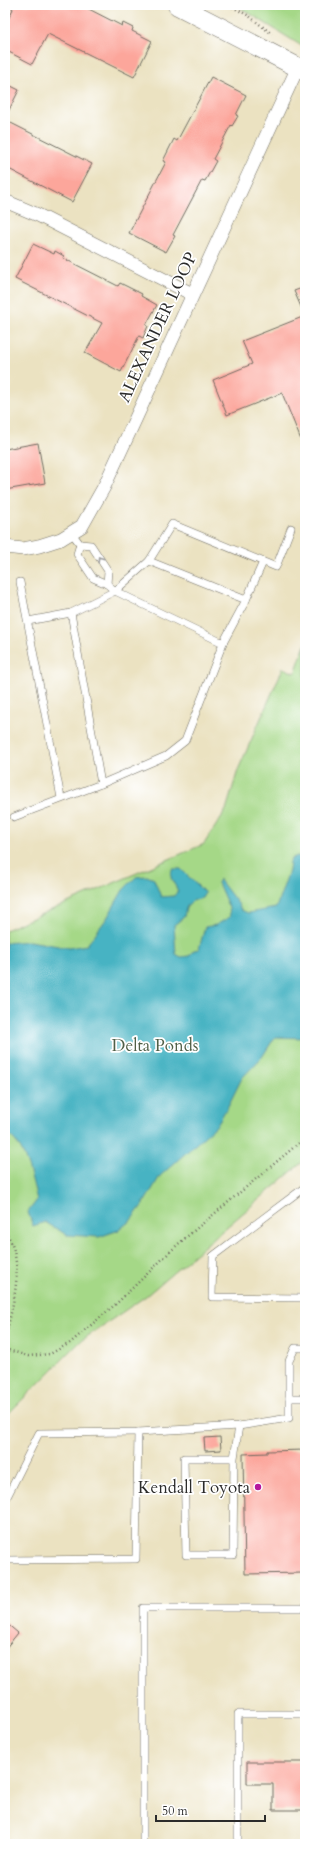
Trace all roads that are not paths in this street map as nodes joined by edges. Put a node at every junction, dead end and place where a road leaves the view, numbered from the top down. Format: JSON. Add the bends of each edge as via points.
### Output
{"nodes":[{"id":1,"x":176,"y":5,"type":"edge"},
{"id":2,"x":302,"y":69,"type":"edge"},
{"id":3,"x":5,"y":201,"type":"edge"},
{"id":4,"x":192,"y":294,"type":"junction"},
{"id":5,"x":291,"y":528,"type":"dead end"},
{"id":6,"x":71,"y":532,"type":"junction"},
{"id":7,"x":80,"y":544,"type":"junction"},
{"id":8,"x":5,"y":547,"type":"edge"},
{"id":9,"x":149,"y":562,"type":"junction"},
{"id":10,"x":263,"y":562,"type":"junction"},
{"id":11,"x":20,"y":582,"type":"dead end"},
{"id":12,"x":107,"y":584,"type":"junction"},
{"id":13,"x":115,"y":591,"type":"junction"},
{"id":14,"x":246,"y":600,"type":"junction"},
{"id":15,"x":71,"y":613,"type":"junction"},
{"id":16,"x":28,"y":621,"type":"junction"},
{"id":17,"x":223,"y":643,"type":"junction"},
{"id":18,"x":101,"y":784,"type":"junction"},
{"id":19,"x":61,"y":798,"type":"junction"},
{"id":20,"x":14,"y":816,"type":"dead end"},
{"id":21,"x":305,"y":1187,"type":"edge"},
{"id":22,"x":305,"y":1298,"type":"edge"},
{"id":23,"x":305,"y":1348,"type":"edge"},
{"id":24,"x":289,"y":1398,"type":"junction"},
{"id":25,"x":305,"y":1398,"type":"edge"},
{"id":26,"x":239,"y":1426,"type":"junction"},
{"id":27,"x":138,"y":1432,"type":"junction"},
{"id":28,"x":234,"y":1458,"type":"junction"},
{"id":29,"x":5,"y":1501,"type":"edge"},
{"id":30,"x":5,"y":1560,"type":"edge"},
{"id":31,"x":305,"y":1608,"type":"edge"},
{"id":32,"x":305,"y":1714,"type":"edge"},
{"id":33,"x":143,"y":1844,"type":"edge"},
{"id":34,"x":238,"y":1844,"type":"edge"}],
"edges":[{"from":1,"to":2,"type":"main road"},
{"from":2,"to":4,"type":"street","name":"ALEXANDER LOOP"},
{"from":3,"to":4,"type":"street","via":[[38,215]]},
{"from":4,"to":6,"type":"street","name":"ALEXANDER LOOP","via":[[104,487],[82,526]]},
{"from":5,"to":10,"type":"lane","via":[[276,567]]},
{"from":6,"to":7,"type":"lane"},
{"from":6,"to":8,"type":"street","name":"ALEXANDER LOOP","via":[[61,539],[39,546],[23,549]]},
{"from":12,"to":7,"type":"lane","one_way":true,"via":[[108,571],[91,546]]},
{"from":7,"to":12,"type":"lane","via":[[77,554],[93,578]]},
{"from":9,"to":10,"type":"lane","via":[[172,524]]},
{"from":9,"to":13,"type":"lane"},
{"from":9,"to":14,"type":"lane"},
{"from":10,"to":14,"type":"lane"},
{"from":11,"to":16,"type":"lane"},
{"from":12,"to":13,"type":"lane"},
{"from":13,"to":15,"type":"lane"},
{"from":13,"to":17,"type":"lane"},
{"from":14,"to":17,"type":"lane"},
{"from":15,"to":16,"type":"lane"},
{"from":15,"to":18,"type":"lane"},
{"from":16,"to":19,"type":"lane"},
{"from":17,"to":18,"type":"lane","via":[[185,741],[166,756]]},
{"from":18,"to":19,"type":"lane"},
{"from":19,"to":20,"type":"lane"},
{"from":21,"to":22,"type":"lane","via":[[213,1256],[212,1297]]},
{"from":23,"to":24,"type":"lane","via":[[295,1348],[289,1362]]},
{"from":24,"to":25,"type":"lane"},
{"from":24,"to":26,"type":"lane","via":[[289,1418]]},
{"from":26,"to":27,"type":"lane"},
{"from":26,"to":28,"type":"lane"},
{"from":27,"to":29,"type":"lane","via":[[39,1433]]},
{"from":27,"to":30,"type":"lane","via":[[136,1559]]},
{"from":28,"to":28,"type":"lane","via":[[233,1555],[186,1555],[184,1458]]},
{"from":31,"to":33,"type":"lane","via":[[143,1608]]},
{"from":32,"to":34,"type":"lane","via":[[238,1714]]}]}
